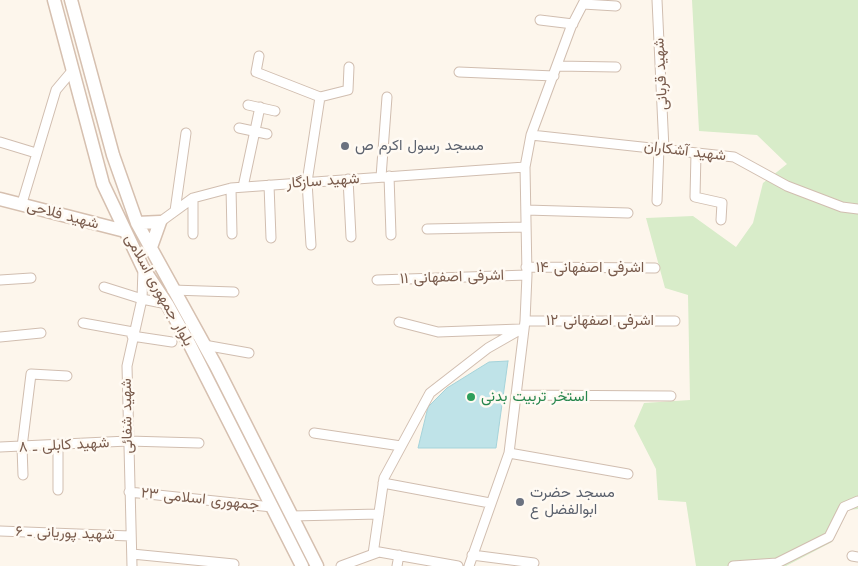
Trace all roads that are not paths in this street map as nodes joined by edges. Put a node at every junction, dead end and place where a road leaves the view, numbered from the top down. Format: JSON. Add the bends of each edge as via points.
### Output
{"nodes":[{"id":1,"x":54,"y":0,"type":"edge"},
{"id":2,"x":71,"y":0,"type":"edge"},
{"id":3,"x":81,"y":0,"type":"edge"},
{"id":4,"x":657,"y":0,"type":"edge"},
{"id":5,"x":584,"y":2,"type":"edge"},
{"id":6,"x":616,"y":6,"type":"dead end"},
{"id":7,"x":76,"y":13,"type":"junction"},
{"id":8,"x":540,"y":20,"type":"dead end"},
{"id":9,"x":573,"y":24,"type":"junction"},
{"id":10,"x":259,"y":56,"type":"dead end"},
{"id":11,"x":557,"y":66,"type":"junction"},
{"id":12,"x":349,"y":67,"type":"dead end"},
{"id":13,"x":616,"y":67,"type":"dead end"},
{"id":14,"x":72,"y":71,"type":"junction"},
{"id":15,"x":459,"y":72,"type":"dead end"},
{"id":16,"x":554,"y":76,"type":"junction"},
{"id":17,"x":320,"y":97,"type":"junction"},
{"id":18,"x":387,"y":97,"type":"dead end"},
{"id":19,"x":248,"y":105,"type":"dead end"},
{"id":20,"x":260,"y":107,"type":"junction"},
{"id":21,"x":275,"y":110,"type":"dead end"},
{"id":22,"x":239,"y":128,"type":"dead end"},
{"id":23,"x":255,"y":131,"type":"junction"},
{"id":24,"x":186,"y":133,"type":"dead end"},
{"id":25,"x":267,"y":134,"type":"dead end"},
{"id":26,"x":531,"y":135,"type":"junction"},
{"id":27,"x":0,"y":142,"type":"edge"},
{"id":28,"x":662,"y":148,"type":"junction"},
{"id":29,"x":36,"y":153,"type":"junction"},
{"id":30,"x":696,"y":153,"type":"junction"},
{"id":31,"x":113,"y":154,"type":"junction"},
{"id":32,"x":95,"y":158,"type":"junction"},
{"id":33,"x":525,"y":167,"type":"junction"},
{"id":34,"x":385,"y":176,"type":"junction"},
{"id":35,"x":122,"y":179,"type":"junction"},
{"id":36,"x":348,"y":179,"type":"junction"},
{"id":37,"x":307,"y":182,"type":"junction"},
{"id":38,"x":104,"y":184,"type":"junction"},
{"id":39,"x":269,"y":185,"type":"junction"},
{"id":40,"x":243,"y":187,"type":"junction"},
{"id":41,"x":231,"y":188,"type":"junction"},
{"id":42,"x":193,"y":198,"type":"junction"},
{"id":43,"x":0,"y":199,"type":"edge"},
{"id":44,"x":657,"y":201,"type":"dead end"},
{"id":45,"x":22,"y":203,"type":"junction"},
{"id":46,"x":858,"y":209,"type":"edge"},
{"id":47,"x":526,"y":210,"type":"junction"},
{"id":48,"x":175,"y":211,"type":"junction"},
{"id":49,"x":628,"y":213,"type":"dead end"},
{"id":50,"x":720,"y":220,"type":"dead end"},
{"id":51,"x":160,"y":222,"type":"junction"},
{"id":52,"x":137,"y":223,"type":"junction"},
{"id":53,"x":526,"y":227,"type":"junction"},
{"id":54,"x":427,"y":229,"type":"dead end"},
{"id":55,"x":125,"y":231,"type":"junction"},
{"id":56,"x":193,"y":234,"type":"dead end"},
{"id":57,"x":232,"y":234,"type":"dead end"},
{"id":58,"x":391,"y":236,"type":"dead end"},
{"id":59,"x":351,"y":237,"type":"dead end"},
{"id":60,"x":270,"y":238,"type":"dead end"},
{"id":61,"x":311,"y":245,"type":"dead end"},
{"id":62,"x":150,"y":250,"type":"junction"},
{"id":63,"x":143,"y":268,"type":"junction"},
{"id":64,"x":654,"y":268,"type":"dead end"},
{"id":65,"x":526,"y":271,"type":"junction"},
{"id":66,"x":31,"y":278,"type":"dead end"},
{"id":67,"x":0,"y":280,"type":"edge"},
{"id":68,"x":376,"y":280,"type":"dead end"},
{"id":69,"x":104,"y":287,"type":"dead end"},
{"id":70,"x":172,"y":290,"type":"junction"},
{"id":71,"x":234,"y":292,"type":"dead end"},
{"id":72,"x":142,"y":299,"type":"junction"},
{"id":73,"x":167,"y":304,"type":"junction"},
{"id":74,"x":675,"y":321,"type":"dead end"},
{"id":75,"x":83,"y":322,"type":"dead end"},
{"id":76,"x":399,"y":322,"type":"dead end"},
{"id":77,"x":524,"y":325,"type":"junction"},
{"id":78,"x":41,"y":333,"type":"dead end"},
{"id":79,"x":133,"y":334,"type":"junction"},
{"id":80,"x":0,"y":338,"type":"edge"},
{"id":81,"x":172,"y":342,"type":"dead end"},
{"id":82,"x":204,"y":345,"type":"junction"},
{"id":83,"x":249,"y":353,"type":"dead end"},
{"id":84,"x":216,"y":366,"type":"junction"},
{"id":85,"x":204,"y":372,"type":"junction"},
{"id":86,"x":67,"y":376,"type":"dead end"},
{"id":87,"x":517,"y":394,"type":"junction"},
{"id":88,"x":671,"y":396,"type":"dead end"},
{"id":89,"x":314,"y":433,"type":"dead end"},
{"id":90,"x":128,"y":442,"type":"junction"},
{"id":91,"x":199,"y":443,"type":"dead end"},
{"id":92,"x":58,"y":446,"type":"junction"},
{"id":93,"x":401,"y":446,"type":"junction"},
{"id":94,"x":22,"y":447,"type":"junction"},
{"id":95,"x":0,"y":448,"type":"edge"},
{"id":96,"x":509,"y":453,"type":"junction"},
{"id":97,"x":628,"y":474,"type":"dead end"},
{"id":98,"x":23,"y":475,"type":"dead end"},
{"id":99,"x":383,"y":483,"type":"junction"},
{"id":100,"x":58,"y":490,"type":"dead end"},
{"id":101,"x":129,"y":492,"type":"junction"},
{"id":102,"x":858,"y":501,"type":"edge"},
{"id":103,"x":490,"y":504,"type":"junction"},
{"id":104,"x":272,"y":507,"type":"junction"},
{"id":105,"x":379,"y":514,"type":"junction"},
{"id":106,"x":292,"y":516,"type":"junction"},
{"id":107,"x":0,"y":531,"type":"edge"},
{"id":108,"x":301,"y":534,"type":"junction"},
{"id":109,"x":130,"y":536,"type":"junction"},
{"id":110,"x":289,"y":540,"type":"junction"},
{"id":111,"x":376,"y":553,"type":"junction"},
{"id":112,"x":132,"y":554,"type":"junction"},
{"id":113,"x":398,"y":555,"type":"junction"},
{"id":114,"x":472,"y":555,"type":"junction"},
{"id":115,"x":534,"y":563,"type":"dead end"},
{"id":116,"x":234,"y":564,"type":"dead end"},
{"id":117,"x":132,"y":566,"type":"edge"},
{"id":118,"x":302,"y":566,"type":"edge"},
{"id":119,"x":317,"y":566,"type":"edge"},
{"id":120,"x":341,"y":566,"type":"edge"},
{"id":121,"x":397,"y":566,"type":"edge"},
{"id":122,"x":458,"y":566,"type":"edge"},
{"id":123,"x":468,"y":566,"type":"edge"},
{"id":124,"x":733,"y":566,"type":"edge"}],
"edges":[{"from":1,"to":14,"type":"main road","name":"بلوار جمهوری اسلامی"},
{"from":2,"to":7,"type":"main road","name":"بلوار جمهوری اسلامی"},
{"from":3,"to":7,"type":"main road"},
{"from":4,"to":28,"type":"street","name":"شهید قربانی"},
{"from":5,"to":6,"type":"street"},
{"from":5,"to":9,"type":"street"},
{"from":7,"to":31,"type":"main road","name":"بلوار جمهوری اسلامی"},
{"from":8,"to":9,"type":"street"},
{"from":9,"to":11,"type":"street"},
{"from":10,"to":17,"type":"street","via":[[256,72]]},
{"from":11,"to":13,"type":"street"},
{"from":11,"to":16,"type":"street"},
{"from":12,"to":17,"type":"street","via":[[348,90]]},
{"from":14,"to":29,"type":"street","via":[[56,90]]},
{"from":14,"to":32,"type":"main road","name":"بلوار جمهوری اسلامی"},
{"from":15,"to":16,"type":"street"},
{"from":16,"to":26,"type":"street"},
{"from":17,"to":37,"type":"street"},
{"from":18,"to":34,"type":"street"},
{"from":19,"to":20,"type":"street"},
{"from":20,"to":21,"type":"street"},
{"from":20,"to":23,"type":"street"},
{"from":22,"to":23,"type":"street"},
{"from":23,"to":25,"type":"street"},
{"from":23,"to":40,"type":"street"},
{"from":24,"to":48,"type":"street"},
{"from":26,"to":28,"type":"street","name":"شهید آشکاران"},
{"from":26,"to":33,"type":"street"},
{"from":27,"to":29,"type":"street"},
{"from":28,"to":30,"type":"street","name":"شهید آشکاران"},
{"from":28,"to":44,"type":"street","name":"شهید قربانی"},
{"from":29,"to":45,"type":"street"},
{"from":30,"to":46,"type":"street","name":"شهید آشکاران","via":[[734,157],[787,186],[842,207]]},
{"from":30,"to":50,"type":"street","via":[[695,197],[722,203]]},
{"from":31,"to":32,"type":"main road","via":[[109,161]]},
{"from":31,"to":35,"type":"main road","name":"بلوار جمهوری اسلامی"},
{"from":32,"to":38,"type":"main road","name":"بلوار جمهوری اسلامی"},
{"from":33,"to":34,"type":"street","name":"شهید سازگار"},
{"from":33,"to":47,"type":"street"},
{"from":34,"to":36,"type":"street","name":"شهید سازگار"},
{"from":34,"to":58,"type":"street"},
{"from":35,"to":38,"type":"main road","via":[[115,176]]},
{"from":35,"to":52,"type":"main road","name":"بلوار جمهوری اسلامی"},
{"from":36,"to":37,"type":"street","name":"شهید سازگار"},
{"from":36,"to":59,"type":"street"},
{"from":37,"to":39,"type":"street","name":"شهید سازگار"},
{"from":37,"to":61,"type":"street"},
{"from":38,"to":55,"type":"main road","name":"بلوار جمهوری اسلامی"},
{"from":39,"to":40,"type":"street","name":"شهید سازگار"},
{"from":39,"to":60,"type":"street"},
{"from":40,"to":41,"type":"street","name":"شهید سازگار"},
{"from":41,"to":42,"type":"street","name":"شهید سازگار"},
{"from":41,"to":57,"type":"street"},
{"from":42,"to":48,"type":"street","name":"شهید سازگار"},
{"from":42,"to":56,"type":"street"},
{"from":43,"to":45,"type":"main road","name":"شهید فلاحی"},
{"from":45,"to":55,"type":"main road","name":"شهید فلاحی"},
{"from":47,"to":49,"type":"street"},
{"from":47,"to":53,"type":"street"},
{"from":48,"to":51,"type":"street","name":"شهید سازگار"},
{"from":51,"to":52,"type":"main road"},
{"from":51,"to":62,"type":"main road"},
{"from":52,"to":62,"type":"main road","name":"بلوار جمهوری اسلامی"},
{"from":53,"to":54,"type":"street"},
{"from":53,"to":65,"type":"street"},
{"from":55,"to":63,"type":"main road","name":"بلوار جمهوری اسلامی"},
{"from":62,"to":70,"type":"main road","name":"بلوار جمهوری اسلامی"},
{"from":63,"to":72,"type":"street","name":"شهید شفائی"},
{"from":63,"to":73,"type":"main road","name":"بلوار جمهوری اسلامی"},
{"from":64,"to":65,"type":"street","name":"اشرفی اصفهانی ۱۴"},
{"from":65,"to":68,"type":"street","name":"اشرفی اصفهانی ۱۱"},
{"from":65,"to":77,"type":"street"},
{"from":66,"to":67,"type":"street"},
{"from":69,"to":72,"type":"street"},
{"from":70,"to":71,"type":"street"},
{"from":70,"to":82,"type":"main road","name":"بلوار جمهوری اسلامی"},
{"from":72,"to":73,"type":"street"},
{"from":72,"to":79,"type":"street","name":"شهید شفائی"},
{"from":73,"to":85,"type":"main road","name":"بلوار جمهوری اسلامی"},
{"from":74,"to":77,"type":"street","name":"اشرفی اصفهانی ۱۲"},
{"from":75,"to":79,"type":"street"},
{"from":76,"to":77,"type":"street","name":"اشرفی اصفهانی ۱۲","via":[[438,332]]},
{"from":77,"to":87,"type":"street"},
{"from":77,"to":93,"type":"street","via":[[430,393]]},
{"from":78,"to":80,"type":"street"},
{"from":79,"to":81,"type":"street"},
{"from":79,"to":90,"type":"street","name":"شهید شفائی","via":[[127,366]]},
{"from":82,"to":83,"type":"street"},
{"from":82,"to":84,"type":"main road","name":"بلوار جمهوری اسلامی"},
{"from":84,"to":85,"type":"main road"},
{"from":84,"to":106,"type":"main road","name":"بلوار جمهوری اسلامی"},
{"from":85,"to":104,"type":"main road","name":"بلوار جمهوری اسلامی"},
{"from":86,"to":94,"type":"street","via":[[31,374]]},
{"from":87,"to":88,"type":"street"},
{"from":87,"to":96,"type":"street"},
{"from":89,"to":93,"type":"street"},
{"from":90,"to":91,"type":"street","name":"شهید کابلی ـ ۸"},
{"from":90,"to":92,"type":"street","name":"شهید کابلی ـ ۸"},
{"from":90,"to":101,"type":"street","name":"شهید شفائی"},
{"from":92,"to":94,"type":"street","name":"شهید کابلی ـ ۸"},
{"from":92,"to":100,"type":"street"},
{"from":93,"to":99,"type":"street"},
{"from":94,"to":95,"type":"street","name":"شهید کابلی ـ ۸"},
{"from":94,"to":98,"type":"street"},
{"from":96,"to":97,"type":"street"},
{"from":96,"to":103,"type":"street"},
{"from":99,"to":103,"type":"street"},
{"from":99,"to":105,"type":"street"},
{"from":101,"to":104,"type":"street","name":"جمهوری اسلامی ۲۳"},
{"from":101,"to":109,"type":"street","name":"شهید شفائی"},
{"from":102,"to":124,"type":"street","via":[[844,507],[829,537],[777,563]]},
{"from":103,"to":114,"type":"street"},
{"from":104,"to":110,"type":"main road","name":"بلوار جمهوری اسلامی"},
{"from":105,"to":106,"type":"street"},
{"from":105,"to":111,"type":"street"},
{"from":106,"to":108,"type":"main road","name":"بلوار جمهوری اسلامی"},
{"from":107,"to":109,"type":"street","name":"شهید پوریانی ـ ۶"},
{"from":108,"to":110,"type":"main road"},
{"from":108,"to":119,"type":"main road","name":"بلوار جمهوری اسلامی"},
{"from":109,"to":112,"type":"street","name":"شهید شفائی"},
{"from":110,"to":118,"type":"main road","name":"بلوار جمهوری اسلامی"},
{"from":111,"to":113,"type":"street"},
{"from":111,"to":120,"type":"street"},
{"from":112,"to":116,"type":"street"},
{"from":112,"to":117,"type":"street","name":"شهید شفائی"},
{"from":113,"to":121,"type":"street"},
{"from":113,"to":122,"type":"street"},
{"from":114,"to":115,"type":"street"},
{"from":114,"to":123,"type":"street"}]}
